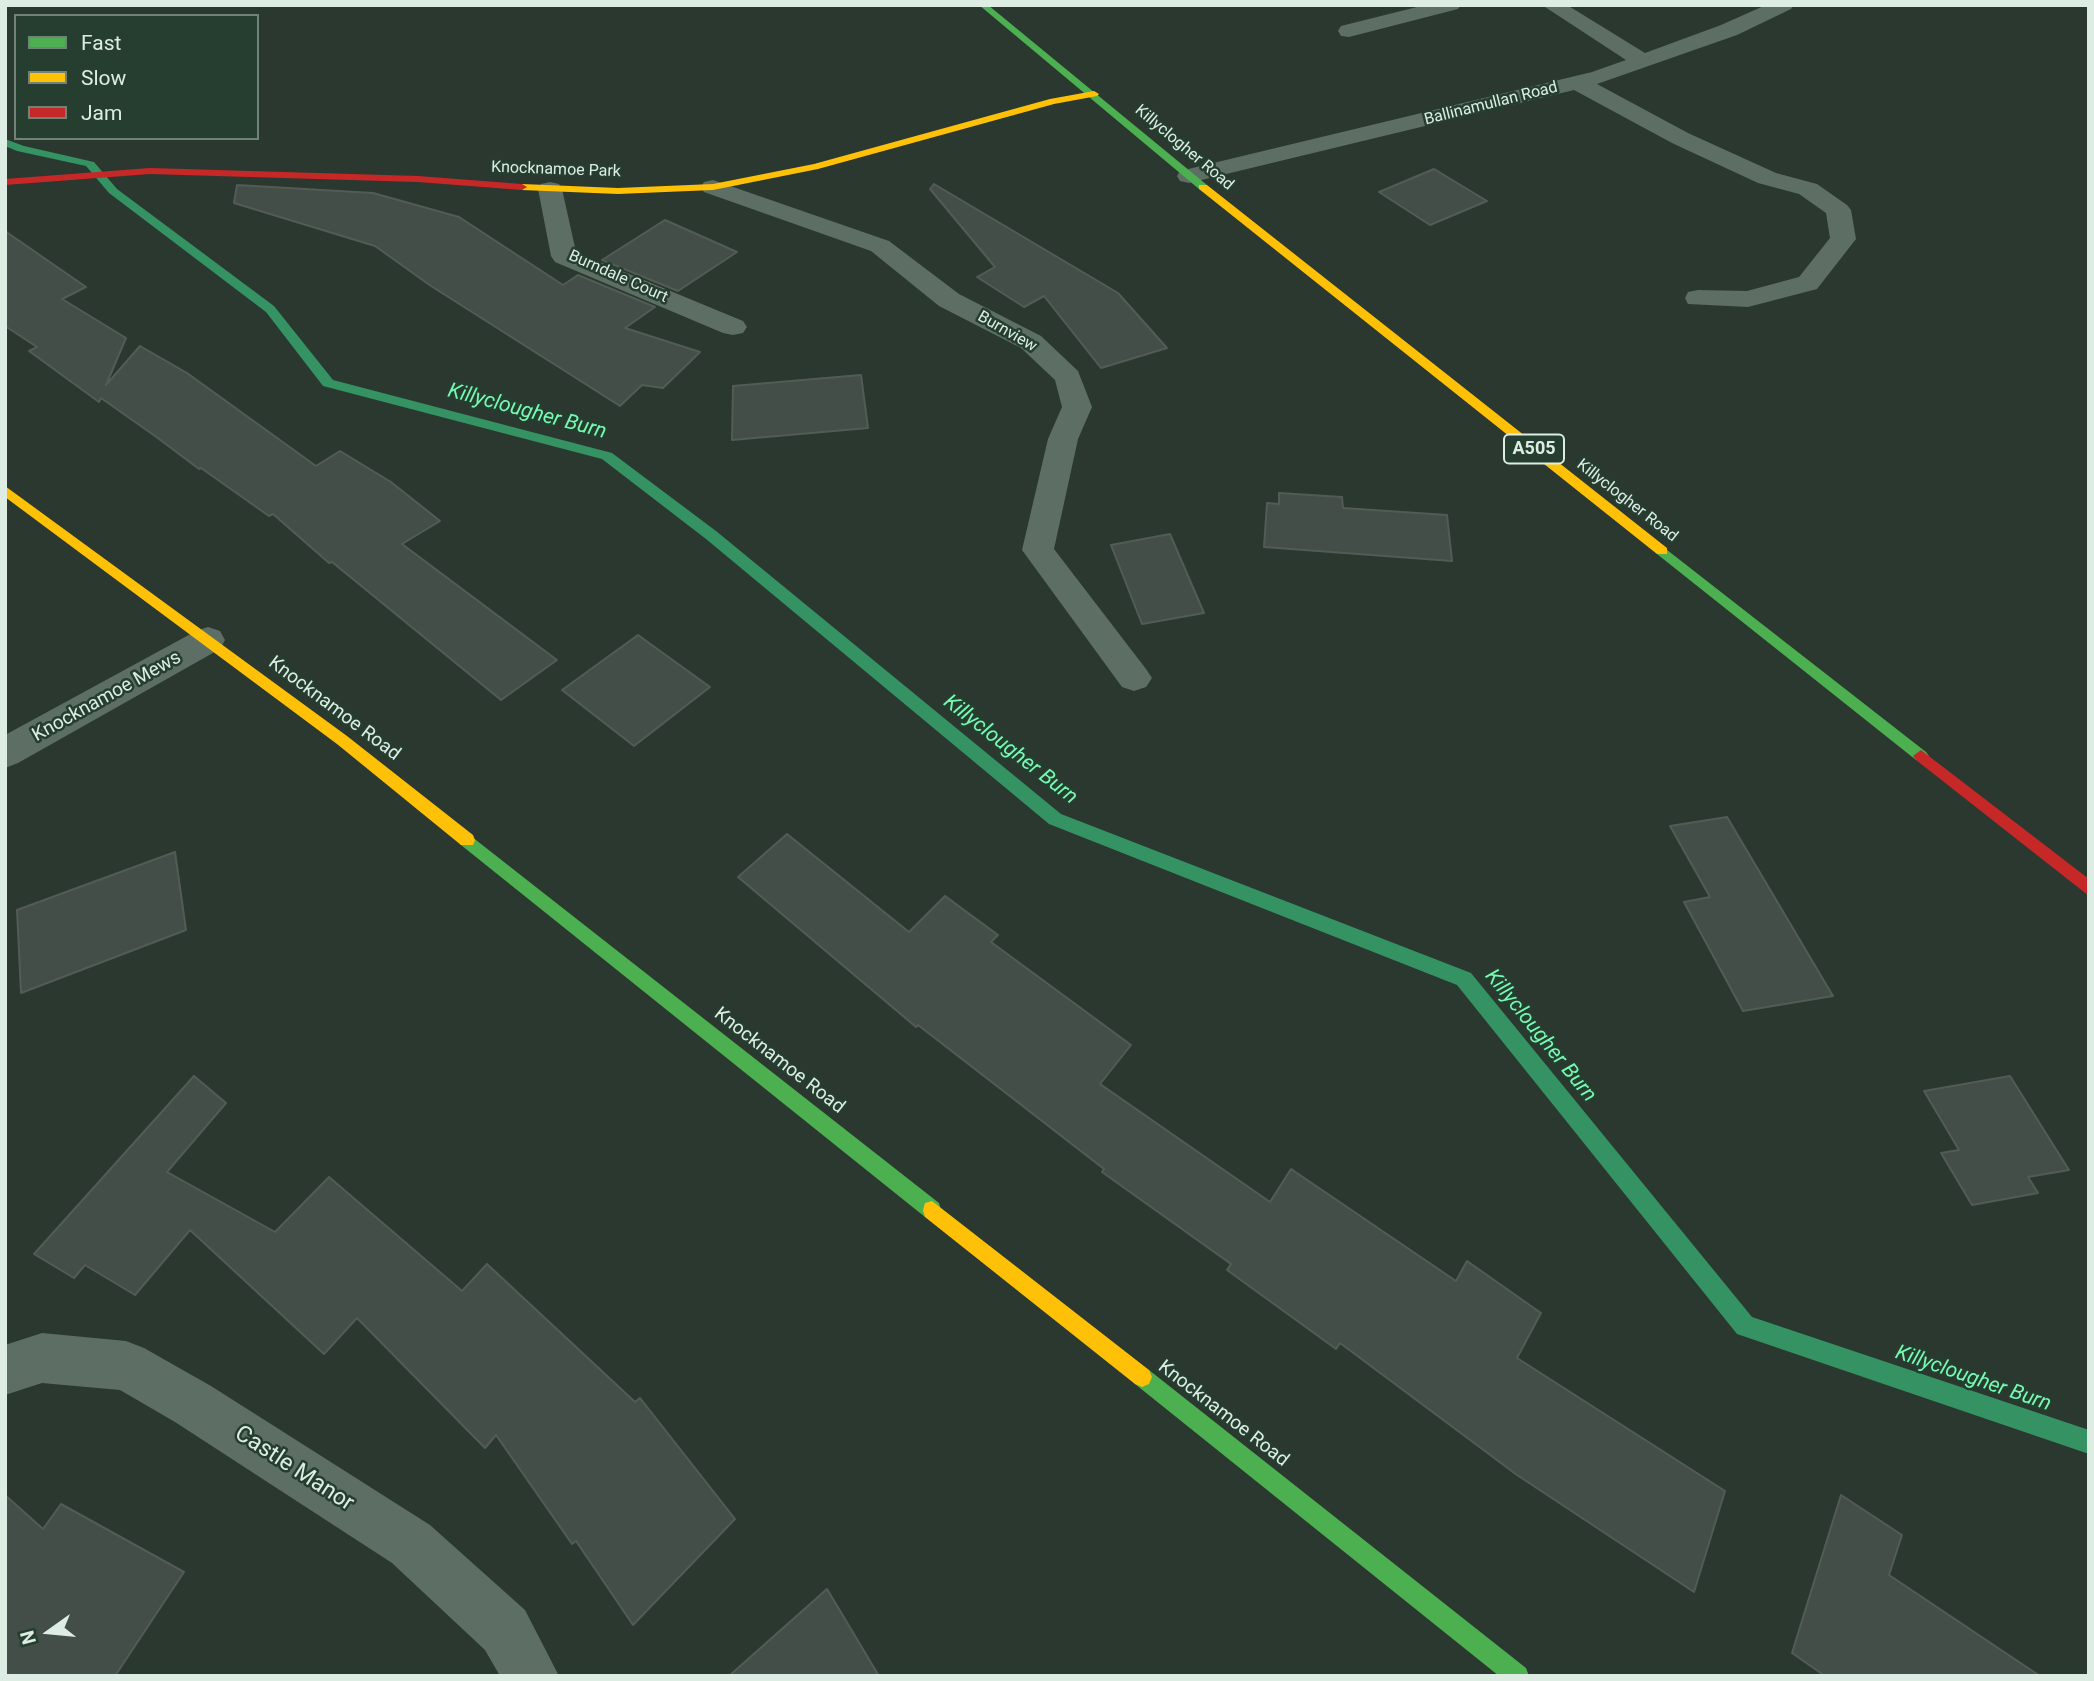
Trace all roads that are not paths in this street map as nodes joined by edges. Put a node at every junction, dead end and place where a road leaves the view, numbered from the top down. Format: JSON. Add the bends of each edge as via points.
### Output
{"nodes":[{"id":1,"x":983,"y":5,"type":"edge"},
{"id":2,"x":1451,"y":5,"type":"edge"},
{"id":3,"x":1552,"y":5,"type":"edge"},
{"id":4,"x":1784,"y":5,"type":"edge"},
{"id":5,"x":1349,"y":31,"type":"dead end"},
{"id":6,"x":1643,"y":61,"type":"junction"},
{"id":7,"x":1577,"y":82,"type":"junction"},
{"id":8,"x":1094,"y":94,"type":"junction"},
{"id":9,"x":1189,"y":176,"type":"junction"},
{"id":10,"x":5,"y":182,"type":"edge"},
{"id":11,"x":713,"y":187,"type":"junction"},
{"id":12,"x":550,"y":189,"type":"junction"},
{"id":13,"x":1698,"y":298,"type":"dead end"},
{"id":14,"x":733,"y":327,"type":"dead end"},
{"id":15,"x":5,"y":490,"type":"edge"},
{"id":16,"x":208,"y":640,"type":"junction"},
{"id":17,"x":1134,"y":678,"type":"dead end"},
{"id":18,"x":5,"y":753,"type":"edge"},
{"id":19,"x":2089,"y":889,"type":"edge"},
{"id":20,"x":5,"y":1370,"type":"edge"},
{"id":21,"x":531,"y":1676,"type":"edge"},
{"id":22,"x":1518,"y":1676,"type":"edge"}],
"edges":[{"from":1,"to":8,"type":"main road","name":"Killyclogher Road","number":"A505"},
{"from":2,"to":5,"type":"street"},
{"from":3,"to":6,"type":"street"},
{"from":4,"to":6,"type":"street","name":"Ballinamullan Road"},
{"from":6,"to":7,"type":"street","name":"Ballinamullan Road"},
{"from":7,"to":9,"type":"street","name":"Ballinamullan Road"},
{"from":7,"to":13,"type":"street","via":[[1766,178],[1808,188],[1838,210],[1843,239],[1808,283],[1748,299]]},
{"from":8,"to":9,"type":"main road","name":"Killyclogher Road","number":"A505"},
{"from":8,"to":11,"type":"main road","name":"Knocknamoe Park","via":[[1053,101],[815,167]]},
{"from":9,"to":19,"type":"main road","name":"Killyclogher Road","number":"A505"},
{"from":10,"to":12,"type":"main road","name":"Knocknamoe Park","via":[[128,173],[418,179]]},
{"from":11,"to":12,"type":"main road","name":"Knocknamoe Park"},
{"from":11,"to":17,"type":"street","name":"Burnview","via":[[880,246],[949,300],[1031,342],[1068,377],[1077,407],[1063,439],[1038,550]]},
{"from":12,"to":14,"type":"street","name":"Burndale Court","via":[[564,256]]},
{"from":15,"to":16,"type":"main road","name":"Knocknamoe Road"},
{"from":16,"to":18,"type":"street","name":"Knocknamoe Mews"},
{"from":16,"to":22,"type":"main road","name":"Knocknamoe Road","via":[[342,740]]},
{"from":20,"to":21,"type":"street","name":"Castle Manor","via":[[42,1358],[126,1366],[193,1404],[411,1544],[505,1630]]}]}
